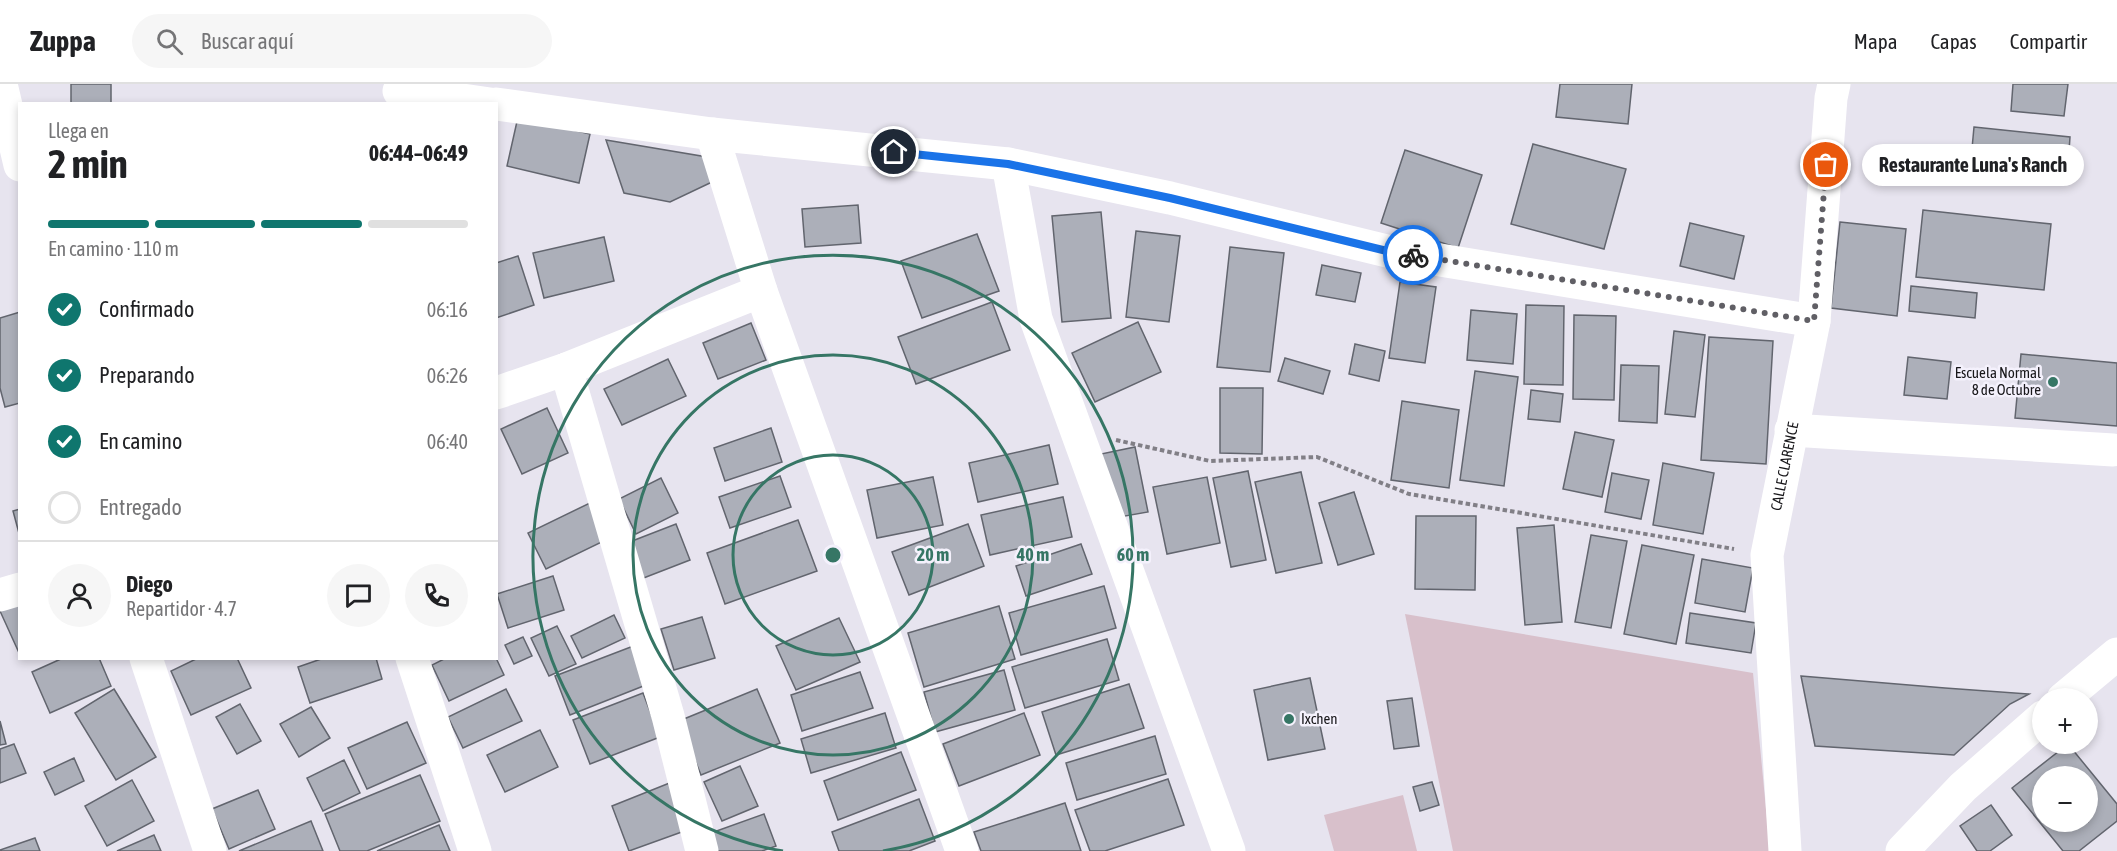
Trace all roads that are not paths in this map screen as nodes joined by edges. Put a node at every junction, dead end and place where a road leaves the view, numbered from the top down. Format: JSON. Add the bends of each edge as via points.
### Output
{"nodes":[{"id":1,"x":0,"y":84,"type":"edge"},
{"id":2,"x":1834,"y":84,"type":"edge"},
{"id":3,"x":399,"y":91,"type":"dead end"},
{"id":4,"x":476,"y":102,"type":"edge"},
{"id":5,"x":498,"y":104,"type":"edge"},
{"id":6,"x":712,"y":134,"type":"junction"},
{"id":7,"x":18,"y":157,"type":"edge"},
{"id":8,"x":1008,"y":164,"type":"junction"},
{"id":9,"x":761,"y":291,"type":"junction"},
{"id":10,"x":1814,"y":321,"type":"junction"},
{"id":11,"x":566,"y":369,"type":"junction"},
{"id":12,"x":498,"y":392,"type":"edge"},
{"id":13,"x":1791,"y":430,"type":"junction"},
{"id":14,"x":2113,"y":450,"type":"dead end"},
{"id":15,"x":18,"y":590,"type":"edge"},
{"id":16,"x":0,"y":594,"type":"edge"},
{"id":17,"x":147,"y":660,"type":"edge"},
{"id":18,"x":413,"y":660,"type":"edge"},
{"id":19,"x":2111,"y":664,"type":"edge"},
{"id":20,"x":2078,"y":688,"type":"edge"},
{"id":21,"x":2032,"y":727,"type":"edge"},
{"id":22,"x":210,"y":851,"type":"edge"},
{"id":23,"x":475,"y":851,"type":"edge"},
{"id":24,"x":702,"y":851,"type":"edge"},
{"id":25,"x":962,"y":851,"type":"edge"},
{"id":26,"x":1229,"y":851,"type":"edge"},
{"id":27,"x":1785,"y":851,"type":"edge"},
{"id":28,"x":1902,"y":851,"type":"edge"}],
"edges":[{"from":1,"to":7,"type":"street"},
{"from":2,"to":10,"type":"street","name":"CALLE CLARENCE"},
{"from":3,"to":4,"type":"street"},
{"from":5,"to":6,"type":"street"},
{"from":6,"to":8,"type":"street"},
{"from":6,"to":9,"type":"street"},
{"from":8,"to":10,"type":"street","via":[[1170,198],[1391,252]]},
{"from":8,"to":26,"type":"street","via":[[1036,319]]},
{"from":9,"to":11,"type":"street"},
{"from":9,"to":25,"type":"street"},
{"from":10,"to":13,"type":"street","name":"CALLE CLARENCE"},
{"from":11,"to":12,"type":"street"},
{"from":11,"to":24,"type":"street","via":[[668,716]]},
{"from":13,"to":14,"type":"street"},
{"from":13,"to":27,"type":"street","name":"CALLE CLARENCE","via":[[1767,555]]},
{"from":15,"to":16,"type":"street"},
{"from":17,"to":22,"type":"street"},
{"from":18,"to":23,"type":"street"},
{"from":19,"to":20,"type":"street"},
{"from":21,"to":28,"type":"street","via":[[1963,787]]}]}
